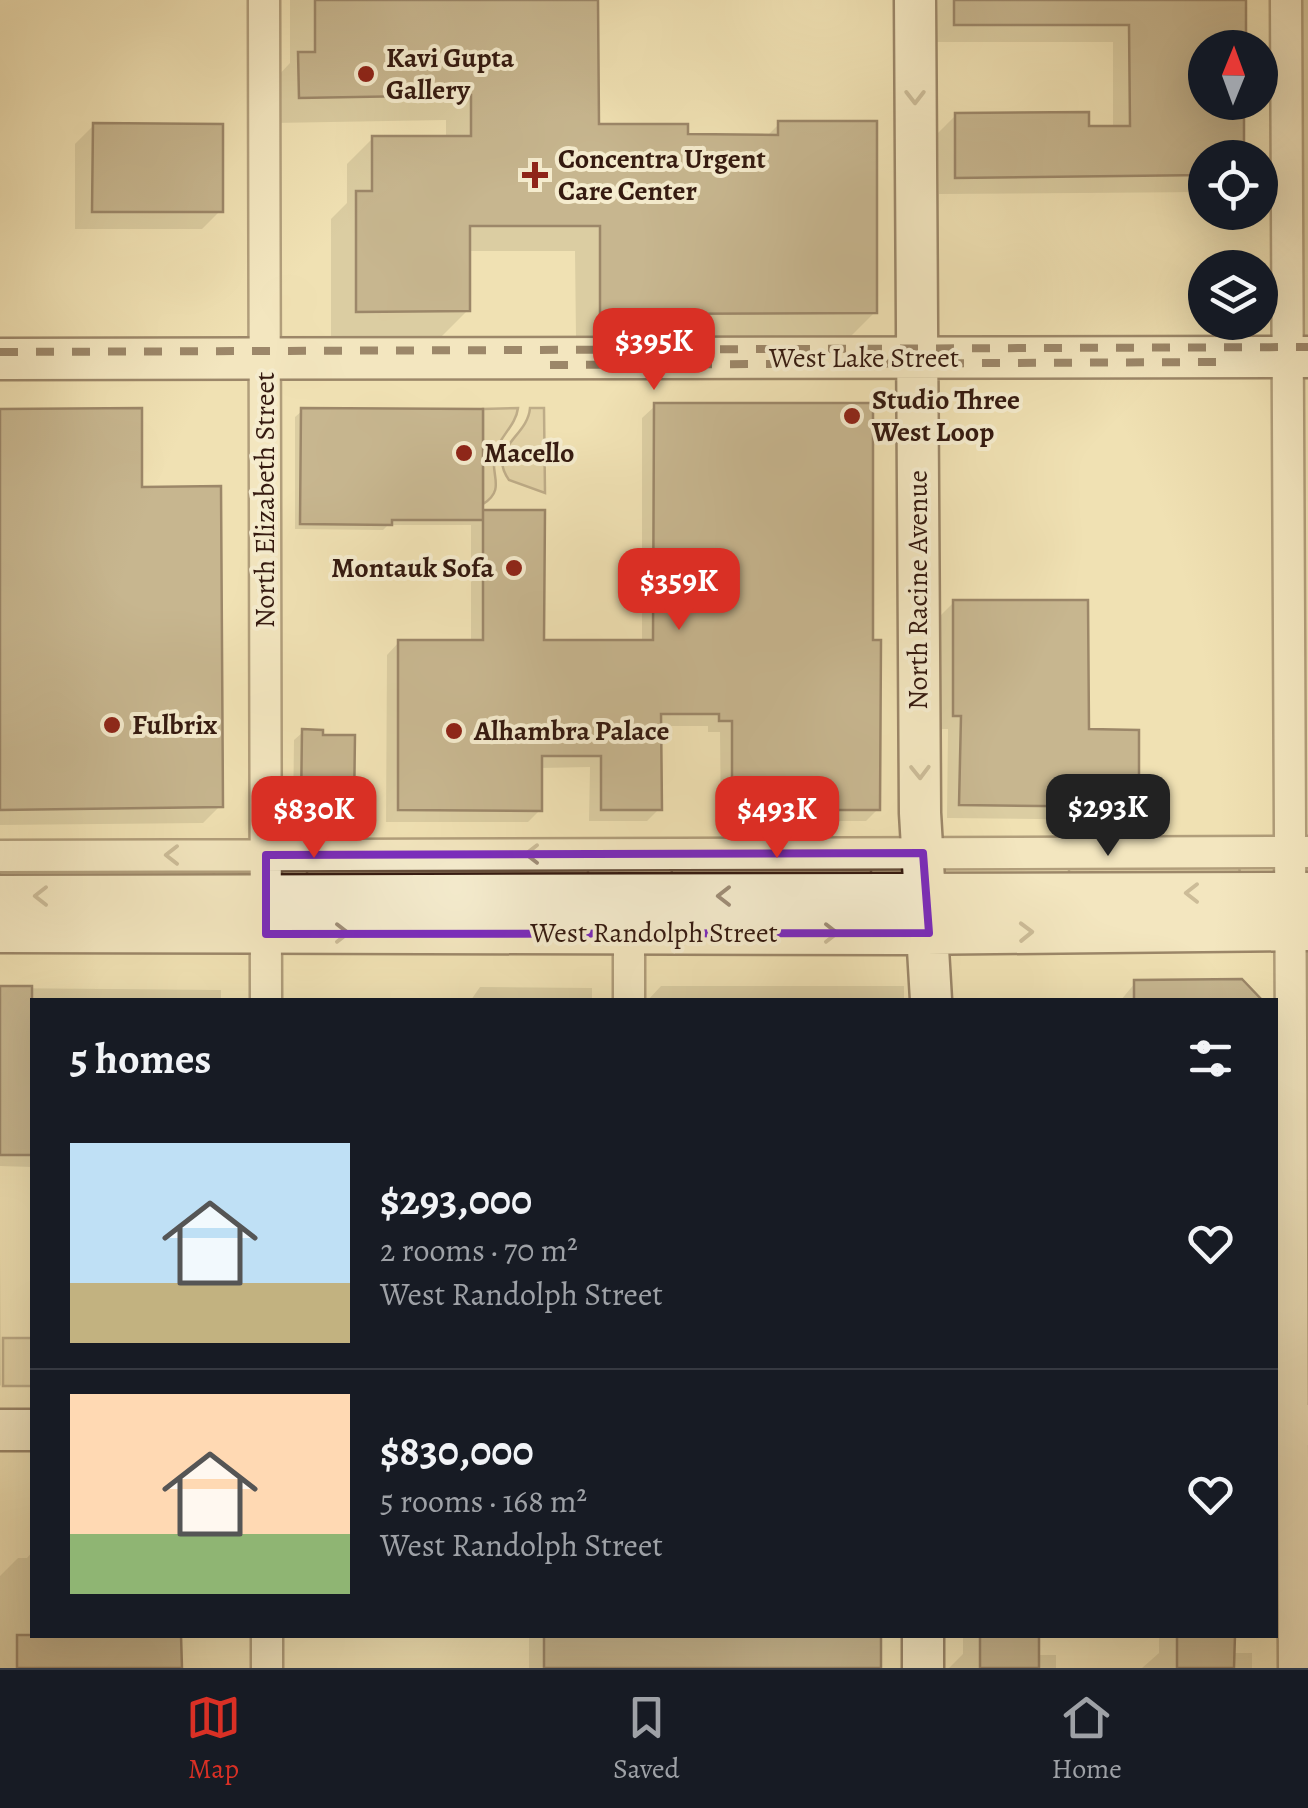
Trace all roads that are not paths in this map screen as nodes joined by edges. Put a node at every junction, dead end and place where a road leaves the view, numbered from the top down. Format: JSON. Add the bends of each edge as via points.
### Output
{"nodes":[{"id":1,"x":264,"y":0,"type":"edge"},
{"id":2,"x":914,"y":0,"type":"edge"},
{"id":3,"x":1286,"y":0,"type":"edge"},
{"id":4,"x":1298,"y":356,"type":"edge"},
{"id":5,"x":917,"y":358,"type":"junction"},
{"id":6,"x":265,"y":359,"type":"junction"},
{"id":7,"x":0,"y":360,"type":"edge"},
{"id":8,"x":1299,"y":852,"type":"edge"},
{"id":9,"x":923,"y":853,"type":"junction"},
{"id":10,"x":629,"y":854,"type":"junction"},
{"id":11,"x":266,"y":855,"type":"junction"},
{"id":12,"x":0,"y":856,"type":"edge"},
{"id":13,"x":0,"y":896,"type":"edge"},
{"id":14,"x":1299,"y":912,"type":"edge"},
{"id":15,"x":928,"y":914,"type":"junction"},
{"id":16,"x":266,"y":915,"type":"junction"},
{"id":17,"x":629,"y":915,"type":"junction"},
{"id":18,"x":0,"y":932,"type":"edge"},
{"id":19,"x":266,"y":998,"type":"edge"},
{"id":20,"x":629,"y":998,"type":"edge"},
{"id":21,"x":931,"y":998,"type":"edge"},
{"id":22,"x":1292,"y":1425,"type":"edge"},
{"id":23,"x":0,"y":1430,"type":"edge"},
{"id":24,"x":30,"y":1430,"type":"edge"},
{"id":25,"x":267,"y":1638,"type":"edge"},
{"id":26,"x":923,"y":1638,"type":"edge"},
{"id":27,"x":267,"y":1668,"type":"edge"},
{"id":28,"x":923,"y":1668,"type":"edge"},
{"id":29,"x":1294,"y":1668,"type":"edge"}],
"edges":[{"from":1,"to":6,"type":"street","name":"North Elizabeth Street"},
{"from":2,"to":5,"type":"street","name":"North Racine Avenue","one_way":true},
{"from":3,"to":4,"type":"street"},
{"from":4,"to":5,"type":"street","name":"West Lake Street"},
{"from":4,"to":8,"type":"street"},
{"from":5,"to":6,"type":"street","name":"West Lake Street"},
{"from":5,"to":9,"type":"street","name":"North Racine Avenue","one_way":true},
{"from":6,"to":7,"type":"street","name":"West Lake Street"},
{"from":6,"to":11,"type":"street","name":"North Elizabeth Street"},
{"from":8,"to":9,"type":"street"},
{"from":8,"to":14,"type":"street"},
{"from":9,"to":10,"type":"street"},
{"from":9,"to":15,"type":"street","name":"North Racine Avenue"},
{"from":10,"to":11,"type":"street","one_way":true},
{"from":10,"to":17,"type":"street"},
{"from":11,"to":12,"type":"street","one_way":true},
{"from":11,"to":16,"type":"street","name":"North Elizabeth Street"},
{"from":16,"to":13,"type":"street","name":"West Randolph Street","one_way":true},
{"from":14,"to":15,"type":"street","name":"West Randolph Street"},
{"from":14,"to":22,"type":"street"},
{"from":15,"to":17,"type":"street","name":"West Randolph Street"},
{"from":15,"to":21,"type":"street","name":"North Racine Avenue"},
{"from":16,"to":17,"type":"street","name":"West Randolph Street"},
{"from":16,"to":18,"type":"street","name":"West Randolph Street"},
{"from":16,"to":19,"type":"street","name":"North Elizabeth Street"},
{"from":17,"to":20,"type":"street"},
{"from":22,"to":29,"type":"street"},
{"from":23,"to":24,"type":"street"},
{"from":25,"to":27,"type":"street"},
{"from":26,"to":28,"type":"street"}]}
